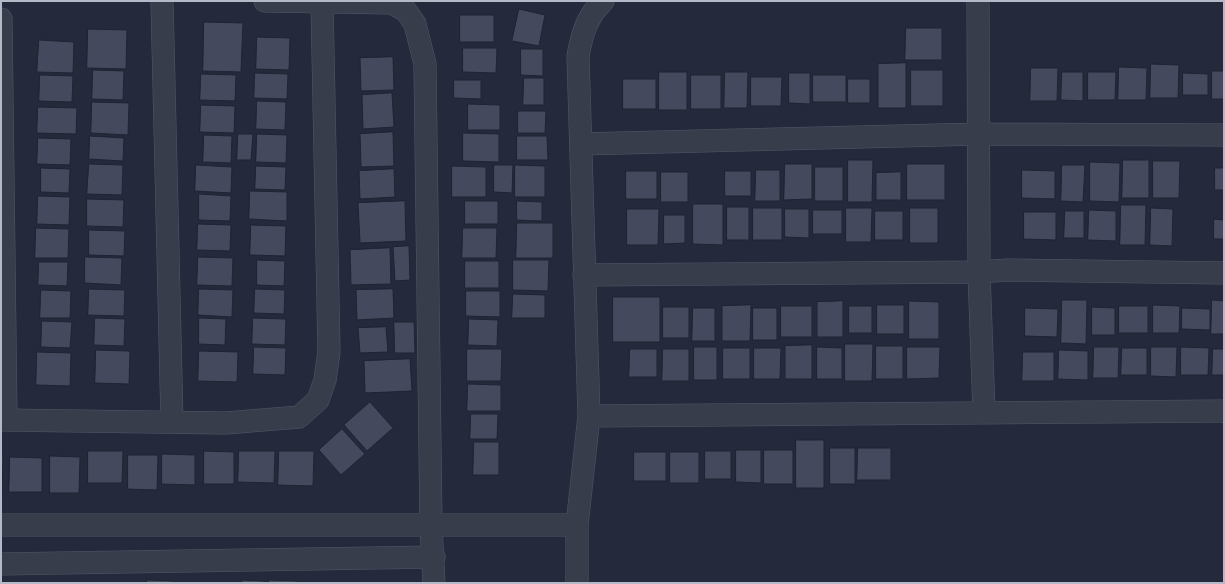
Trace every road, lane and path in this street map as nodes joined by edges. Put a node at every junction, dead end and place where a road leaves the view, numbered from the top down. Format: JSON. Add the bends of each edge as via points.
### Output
{"nodes":[{"id":1,"x":162,"y":1,"type":"edge"},
{"id":2,"x":265,"y":1,"type":"edge"},
{"id":3,"x":603,"y":1,"type":"edge"},
{"id":4,"x":978,"y":1,"type":"edge"},
{"id":5,"x":322,"y":2,"type":"junction"},
{"id":6,"x":1,"y":19,"type":"edge"},
{"id":7,"x":979,"y":134,"type":"junction"},
{"id":8,"x":1224,"y":135,"type":"edge"},
{"id":9,"x":581,"y":144,"type":"junction"},
{"id":10,"x":979,"y":272,"type":"junction"},
{"id":11,"x":1224,"y":274,"type":"edge"},
{"id":12,"x":584,"y":275,"type":"junction"},
{"id":13,"x":1224,"y":410,"type":"edge"},
{"id":14,"x":984,"y":412,"type":"junction"},
{"id":15,"x":589,"y":416,"type":"junction"},
{"id":16,"x":4,"y":419,"type":"edge"},
{"id":17,"x":172,"y":422,"type":"junction"},
{"id":18,"x":1,"y":525,"type":"edge"},
{"id":19,"x":577,"y":525,"type":"junction"},
{"id":20,"x":430,"y":526,"type":"junction"},
{"id":21,"x":434,"y":557,"type":"junction"},
{"id":22,"x":1,"y":564,"type":"edge"},
{"id":23,"x":434,"y":583,"type":"edge"},
{"id":24,"x":578,"y":583,"type":"edge"}],
"edges":[{"from":1,"to":17,"type":"street"},
{"from":2,"to":5,"type":"street"},
{"from":3,"to":9,"type":"street","via":[[594,10],[583,30],[578,56]]},
{"from":4,"to":7,"type":"street"},
{"from":5,"to":17,"type":"street","via":[[329,352],[325,380],[318,400],[299,417],[226,423]]},
{"from":5,"to":20,"type":"street","via":[[392,3],[406,11],[415,24],[425,64]]},
{"from":6,"to":16,"type":"street"},
{"from":7,"to":8,"type":"street"},
{"from":7,"to":9,"type":"street"},
{"from":7,"to":10,"type":"street"},
{"from":9,"to":12,"type":"street"},
{"from":10,"to":11,"type":"street","via":[[1008,270]]},
{"from":10,"to":12,"type":"street"},
{"from":10,"to":14,"type":"street"},
{"from":12,"to":15,"type":"street"},
{"from":13,"to":14,"type":"street"},
{"from":14,"to":15,"type":"street"},
{"from":15,"to":19,"type":"street"},
{"from":16,"to":17,"type":"street"},
{"from":18,"to":20,"type":"street"},
{"from":19,"to":20,"type":"street"},
{"from":19,"to":24,"type":"street"},
{"from":20,"to":21,"type":"street"},
{"from":21,"to":22,"type":"street"},
{"from":21,"to":23,"type":"street"}]}
